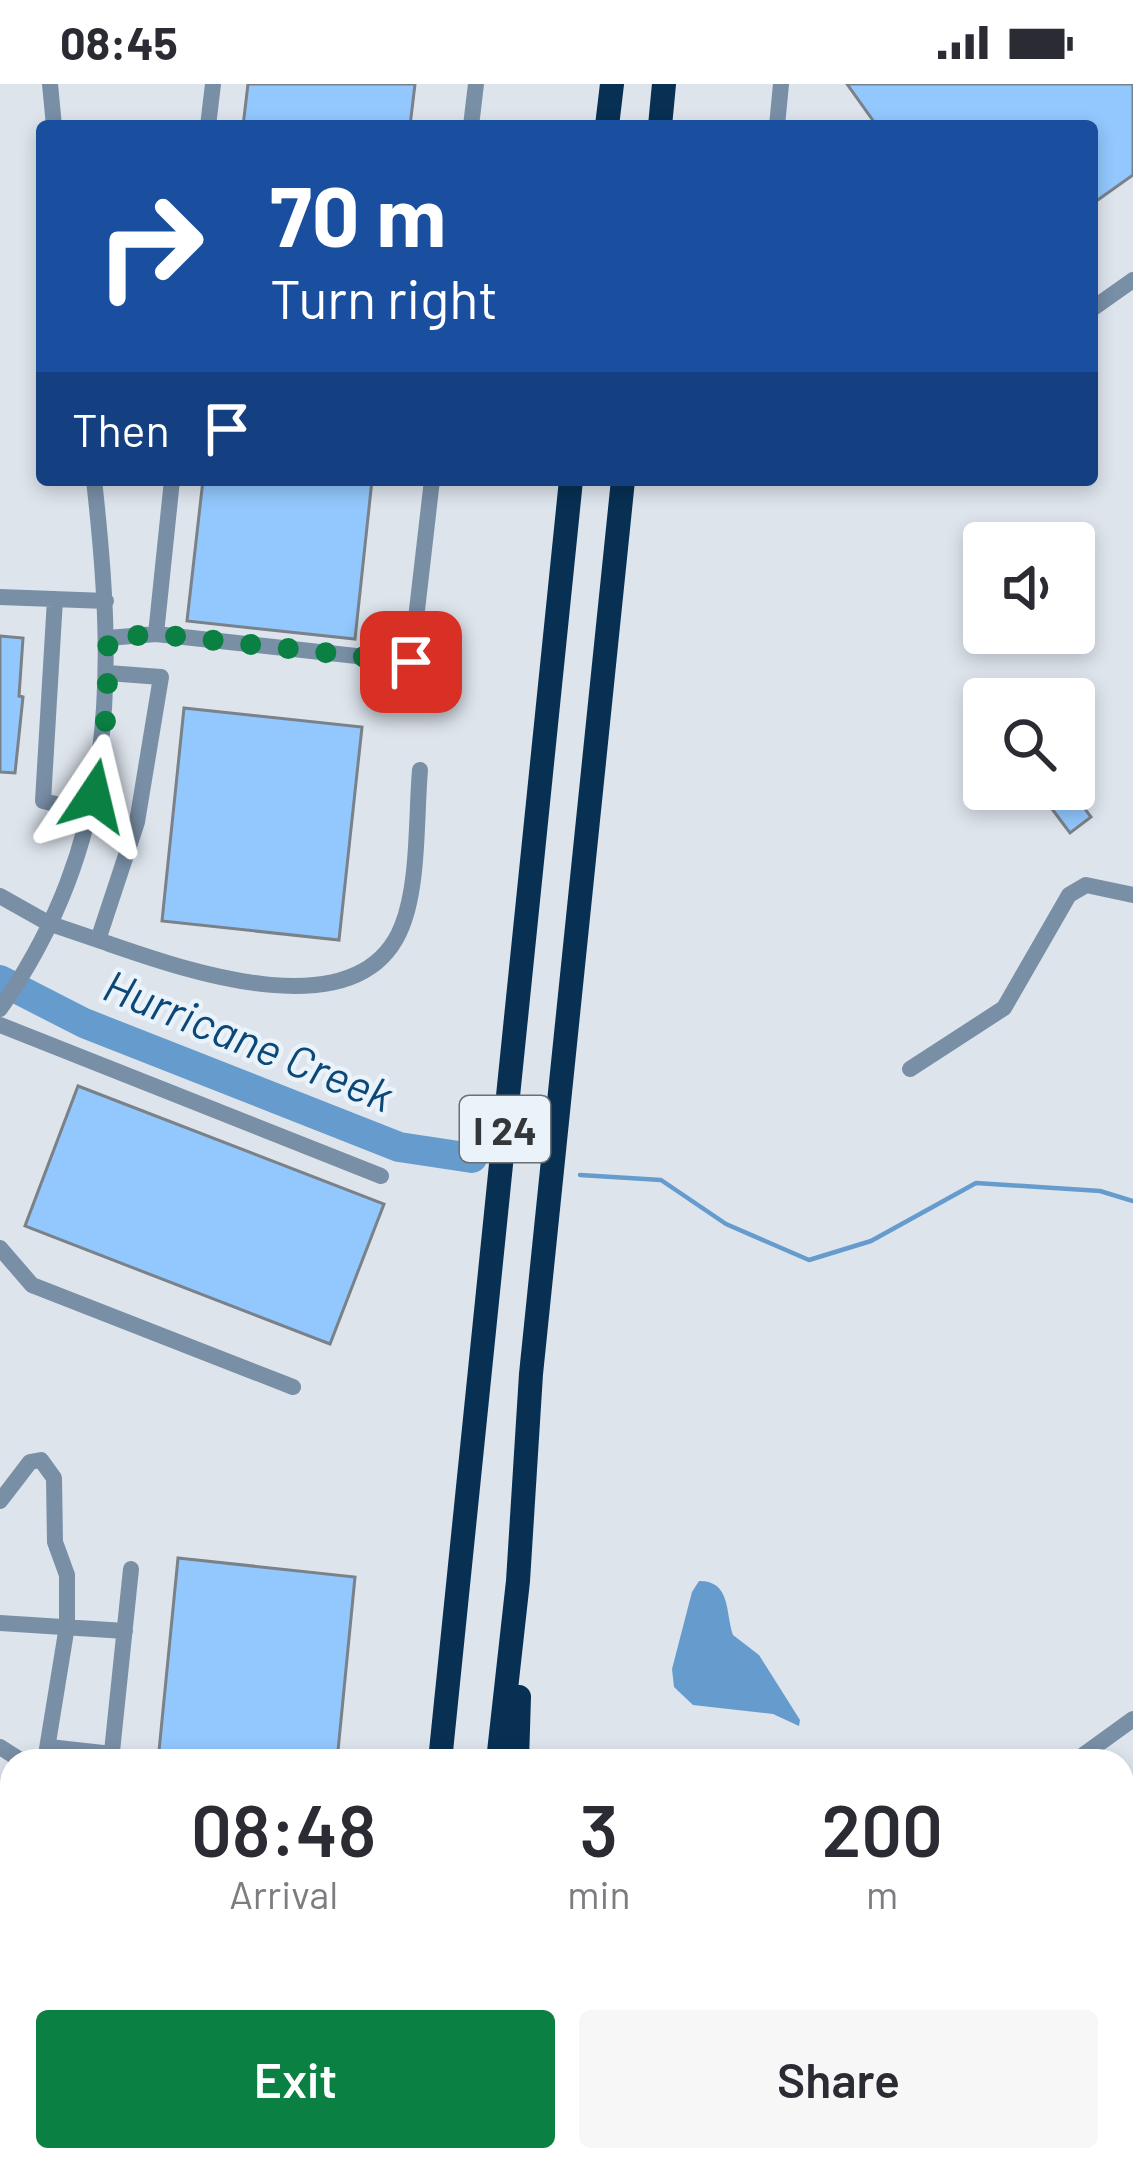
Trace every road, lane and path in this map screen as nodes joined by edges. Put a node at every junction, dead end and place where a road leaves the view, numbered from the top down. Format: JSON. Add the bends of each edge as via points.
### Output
{"nodes":[{"id":1,"x":50,"y":84,"type":"edge"},
{"id":2,"x":213,"y":84,"type":"edge"},
{"id":3,"x":476,"y":84,"type":"edge"},
{"id":4,"x":611,"y":84,"type":"edge"},
{"id":5,"x":664,"y":84,"type":"edge"},
{"id":6,"x":781,"y":84,"type":"edge"},
{"id":7,"x":53,"y":120,"type":"edge"},
{"id":8,"x":209,"y":120,"type":"edge"},
{"id":9,"x":472,"y":120,"type":"edge"},
{"id":10,"x":608,"y":120,"type":"edge"},
{"id":11,"x":661,"y":120,"type":"edge"},
{"id":12,"x":778,"y":120,"type":"edge"},
{"id":13,"x":1133,"y":280,"type":"edge"},
{"id":14,"x":1098,"y":305,"type":"edge"},
{"id":15,"x":95,"y":486,"type":"edge"},
{"id":16,"x":171,"y":486,"type":"edge"},
{"id":17,"x":431,"y":486,"type":"edge"},
{"id":18,"x":570,"y":486,"type":"edge"},
{"id":19,"x":622,"y":486,"type":"edge"},
{"id":20,"x":0,"y":597,"type":"edge"},
{"id":21,"x":55,"y":599,"type":"junction"},
{"id":22,"x":106,"y":601,"type":"junction"},
{"id":23,"x":156,"y":634,"type":"junction"},
{"id":24,"x":108,"y":638,"type":"junction"},
{"id":25,"x":108,"y":673,"type":"junction"},
{"id":26,"x":420,"y":770,"type":"dead end"},
{"id":27,"x":90,"y":812,"type":"junction"},
{"id":28,"x":1133,"y":895,"type":"edge"},
{"id":29,"x":0,"y":896,"type":"edge"},
{"id":30,"x":48,"y":923,"type":"junction"},
{"id":31,"x":98,"y":940,"type":"junction"},
{"id":32,"x":3,"y":1004,"type":"edge"},
{"id":33,"x":0,"y":1025,"type":"edge"},
{"id":34,"x":910,"y":1069,"type":"dead end"},
{"id":35,"x":381,"y":1176,"type":"dead end"},
{"id":36,"x":0,"y":1248,"type":"edge"},
{"id":37,"x":293,"y":1387,"type":"dead end"},
{"id":38,"x":0,"y":1502,"type":"edge"},
{"id":39,"x":131,"y":1569,"type":"dead end"},
{"id":40,"x":518,"y":1581,"type":"junction"},
{"id":41,"x":0,"y":1623,"type":"edge"},
{"id":42,"x":67,"y":1625,"type":"junction"},
{"id":43,"x":125,"y":1631,"type":"junction"},
{"id":44,"x":1127,"y":1723,"type":"edge"},
{"id":45,"x":1133,"y":1744,"type":"edge"},
{"id":46,"x":48,"y":1749,"type":"edge"},
{"id":47,"x":113,"y":1749,"type":"edge"},
{"id":48,"x":441,"y":1749,"type":"edge"},
{"id":49,"x":499,"y":1749,"type":"edge"},
{"id":50,"x":517,"y":1749,"type":"edge"},
{"id":51,"x":1091,"y":1749,"type":"edge"}],
"edges":[{"from":1,"to":7,"type":"street"},
{"from":2,"to":8,"type":"street"},
{"from":3,"to":9,"type":"street"},
{"from":4,"to":10,"type":"highway"},
{"from":5,"to":11,"type":"highway"},
{"from":6,"to":12,"type":"street"},
{"from":13,"to":14,"type":"street"},
{"from":15,"to":22,"type":"street"},
{"from":16,"to":23,"type":"street"},
{"from":17,"to":23,"type":"street","via":[[411,662]]},
{"from":18,"to":48,"type":"highway","number":"I 24"},
{"from":19,"to":40,"type":"highway","number":"I 24","via":[[531,1374]]},
{"from":20,"to":21,"type":"street"},
{"from":21,"to":22,"type":"street"},
{"from":21,"to":27,"type":"street","via":[[43,801]]},
{"from":22,"to":24,"type":"street"},
{"from":23,"to":24,"type":"street"},
{"from":24,"to":25,"type":"street"},
{"from":25,"to":27,"type":"street"},
{"from":25,"to":31,"type":"street","via":[[161,677],[137,822]]},
{"from":26,"to":31,"type":"street","via":[[406,914],[393,943],[359,970],[312,986],[256,985]]},
{"from":27,"to":30,"type":"street"},
{"from":28,"to":34,"type":"street","via":[[1086,885],[1069,895],[1004,1008]]},
{"from":29,"to":30,"type":"street"},
{"from":30,"to":31,"type":"street"},
{"from":30,"to":32,"type":"street"},
{"from":33,"to":35,"type":"street"},
{"from":36,"to":37,"type":"street","via":[[32,1285]]},
{"from":38,"to":42,"type":"street","via":[[30,1462],[41,1460],[54,1478]]},
{"from":39,"to":43,"type":"street"},
{"from":40,"to":49,"type":"highway","number":"I 24"},
{"from":40,"to":50,"type":"highway"},
{"from":41,"to":42,"type":"street"},
{"from":42,"to":43,"type":"street"},
{"from":42,"to":46,"type":"street"},
{"from":43,"to":47,"type":"street"},
{"from":44,"to":45,"type":"street"},
{"from":44,"to":51,"type":"street"}]}
